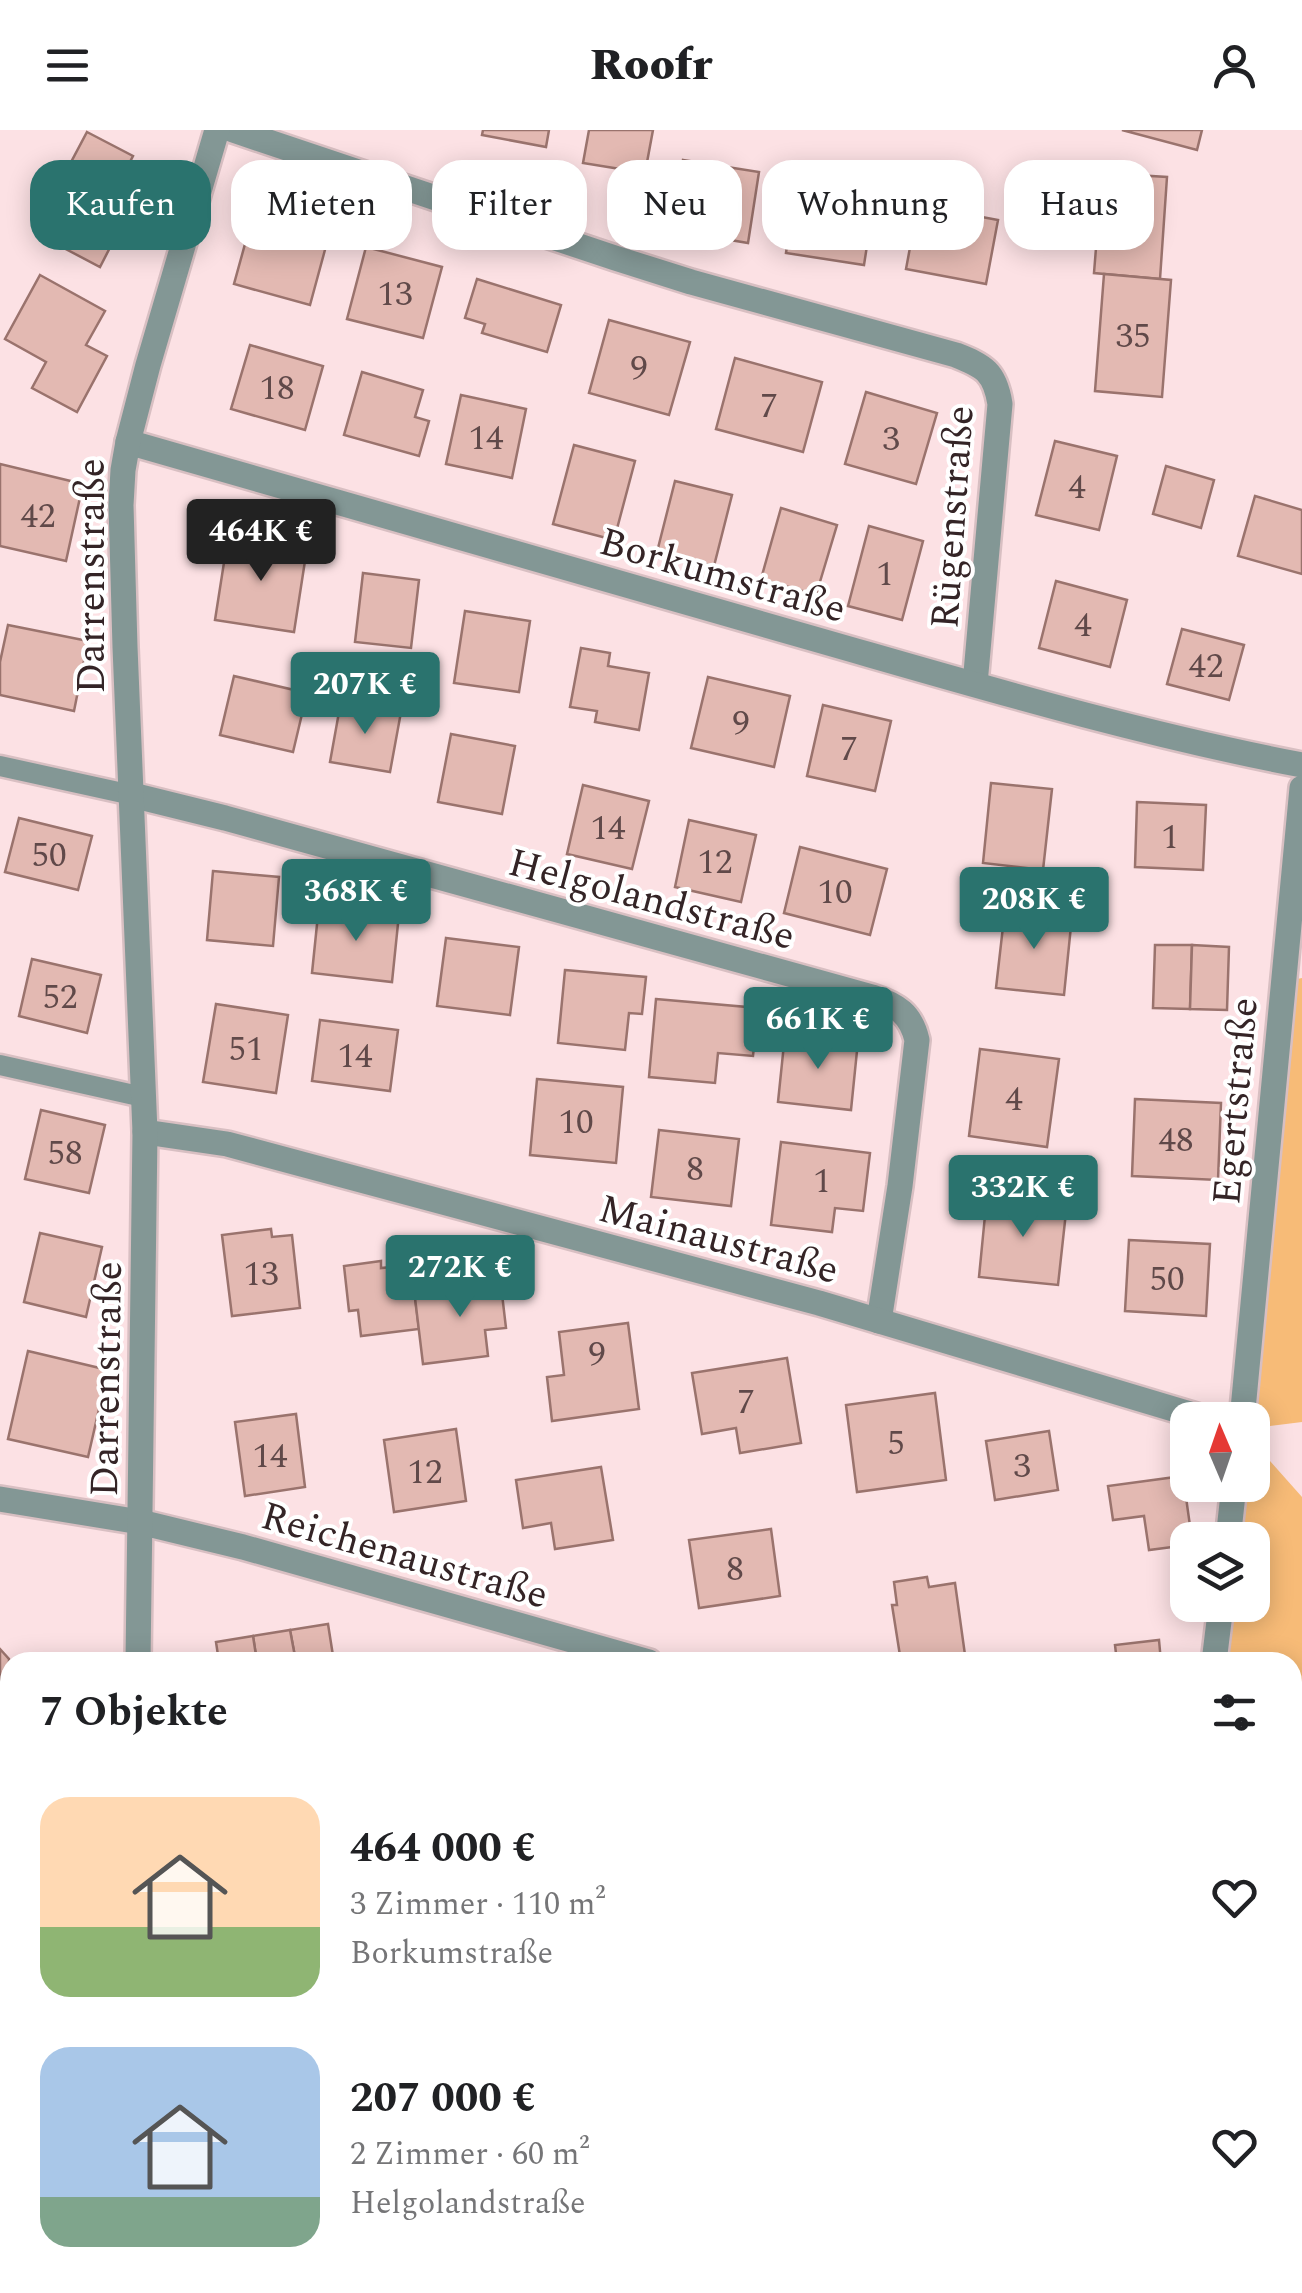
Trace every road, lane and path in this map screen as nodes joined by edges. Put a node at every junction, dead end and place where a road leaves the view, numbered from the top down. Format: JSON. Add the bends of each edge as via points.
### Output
{"nodes":[{"id":1,"x":217,"y":130,"type":"edge"},
{"id":2,"x":234,"y":130,"type":"edge"},
{"id":3,"x":128,"y":442,"type":"junction"},
{"id":4,"x":975,"y":684,"type":"junction"},
{"id":5,"x":1302,"y":765,"type":"edge"},
{"id":6,"x":0,"y":766,"type":"edge"},
{"id":7,"x":1302,"y":788,"type":"edge"},
{"id":8,"x":132,"y":795,"type":"junction"},
{"id":9,"x":0,"y":1065,"type":"edge"},
{"id":10,"x":143,"y":1097,"type":"junction"},
{"id":11,"x":146,"y":1132,"type":"junction"},
{"id":12,"x":879,"y":1321,"type":"junction"},
{"id":13,"x":1244,"y":1402,"type":"edge"},
{"id":14,"x":1170,"y":1408,"type":"edge"},
{"id":15,"x":0,"y":1499,"type":"edge"},
{"id":16,"x":140,"y":1522,"type":"junction"},
{"id":17,"x":1219,"y":1622,"type":"edge"},
{"id":18,"x":138,"y":1652,"type":"edge"},
{"id":19,"x":614,"y":1652,"type":"edge"},
{"id":20,"x":1215,"y":1652,"type":"edge"}],
"edges":[{"from":1,"to":3,"type":"street","name":"Darrenstraße"},
{"from":2,"to":4,"type":"street","name":"Rügenstraße","via":[[615,258],[956,355],[986,370],[1000,404]]},
{"from":3,"to":4,"type":"street","name":"Borkumstraße"},
{"from":3,"to":8,"type":"street","name":"Darrenstraße","via":[[122,504]]},
{"from":4,"to":5,"type":"street","name":"Borkumstraße"},
{"from":6,"to":8,"type":"lane"},
{"from":7,"to":13,"type":"street","name":"Egertstraße"},
{"from":8,"to":10,"type":"street","name":"Darrenstraße"},
{"from":8,"to":12,"type":"street","name":"Helgolandstraße","via":[[900,1009],[917,1040]]},
{"from":9,"to":10,"type":"lane"},
{"from":10,"to":11,"type":"street","name":"Darrenstraße"},
{"from":11,"to":12,"type":"street","name":"Mainaustraße","via":[[227,1144]]},
{"from":11,"to":16,"type":"street","name":"Darrenstraße"},
{"from":12,"to":14,"type":"street","name":"Mainaustraße"},
{"from":15,"to":16,"type":"street","name":"Reichenaustraße"},
{"from":16,"to":18,"type":"street","name":"Darrenstraße"},
{"from":16,"to":19,"type":"street","name":"Reichenaustraße"},
{"from":17,"to":20,"type":"street"}]}
